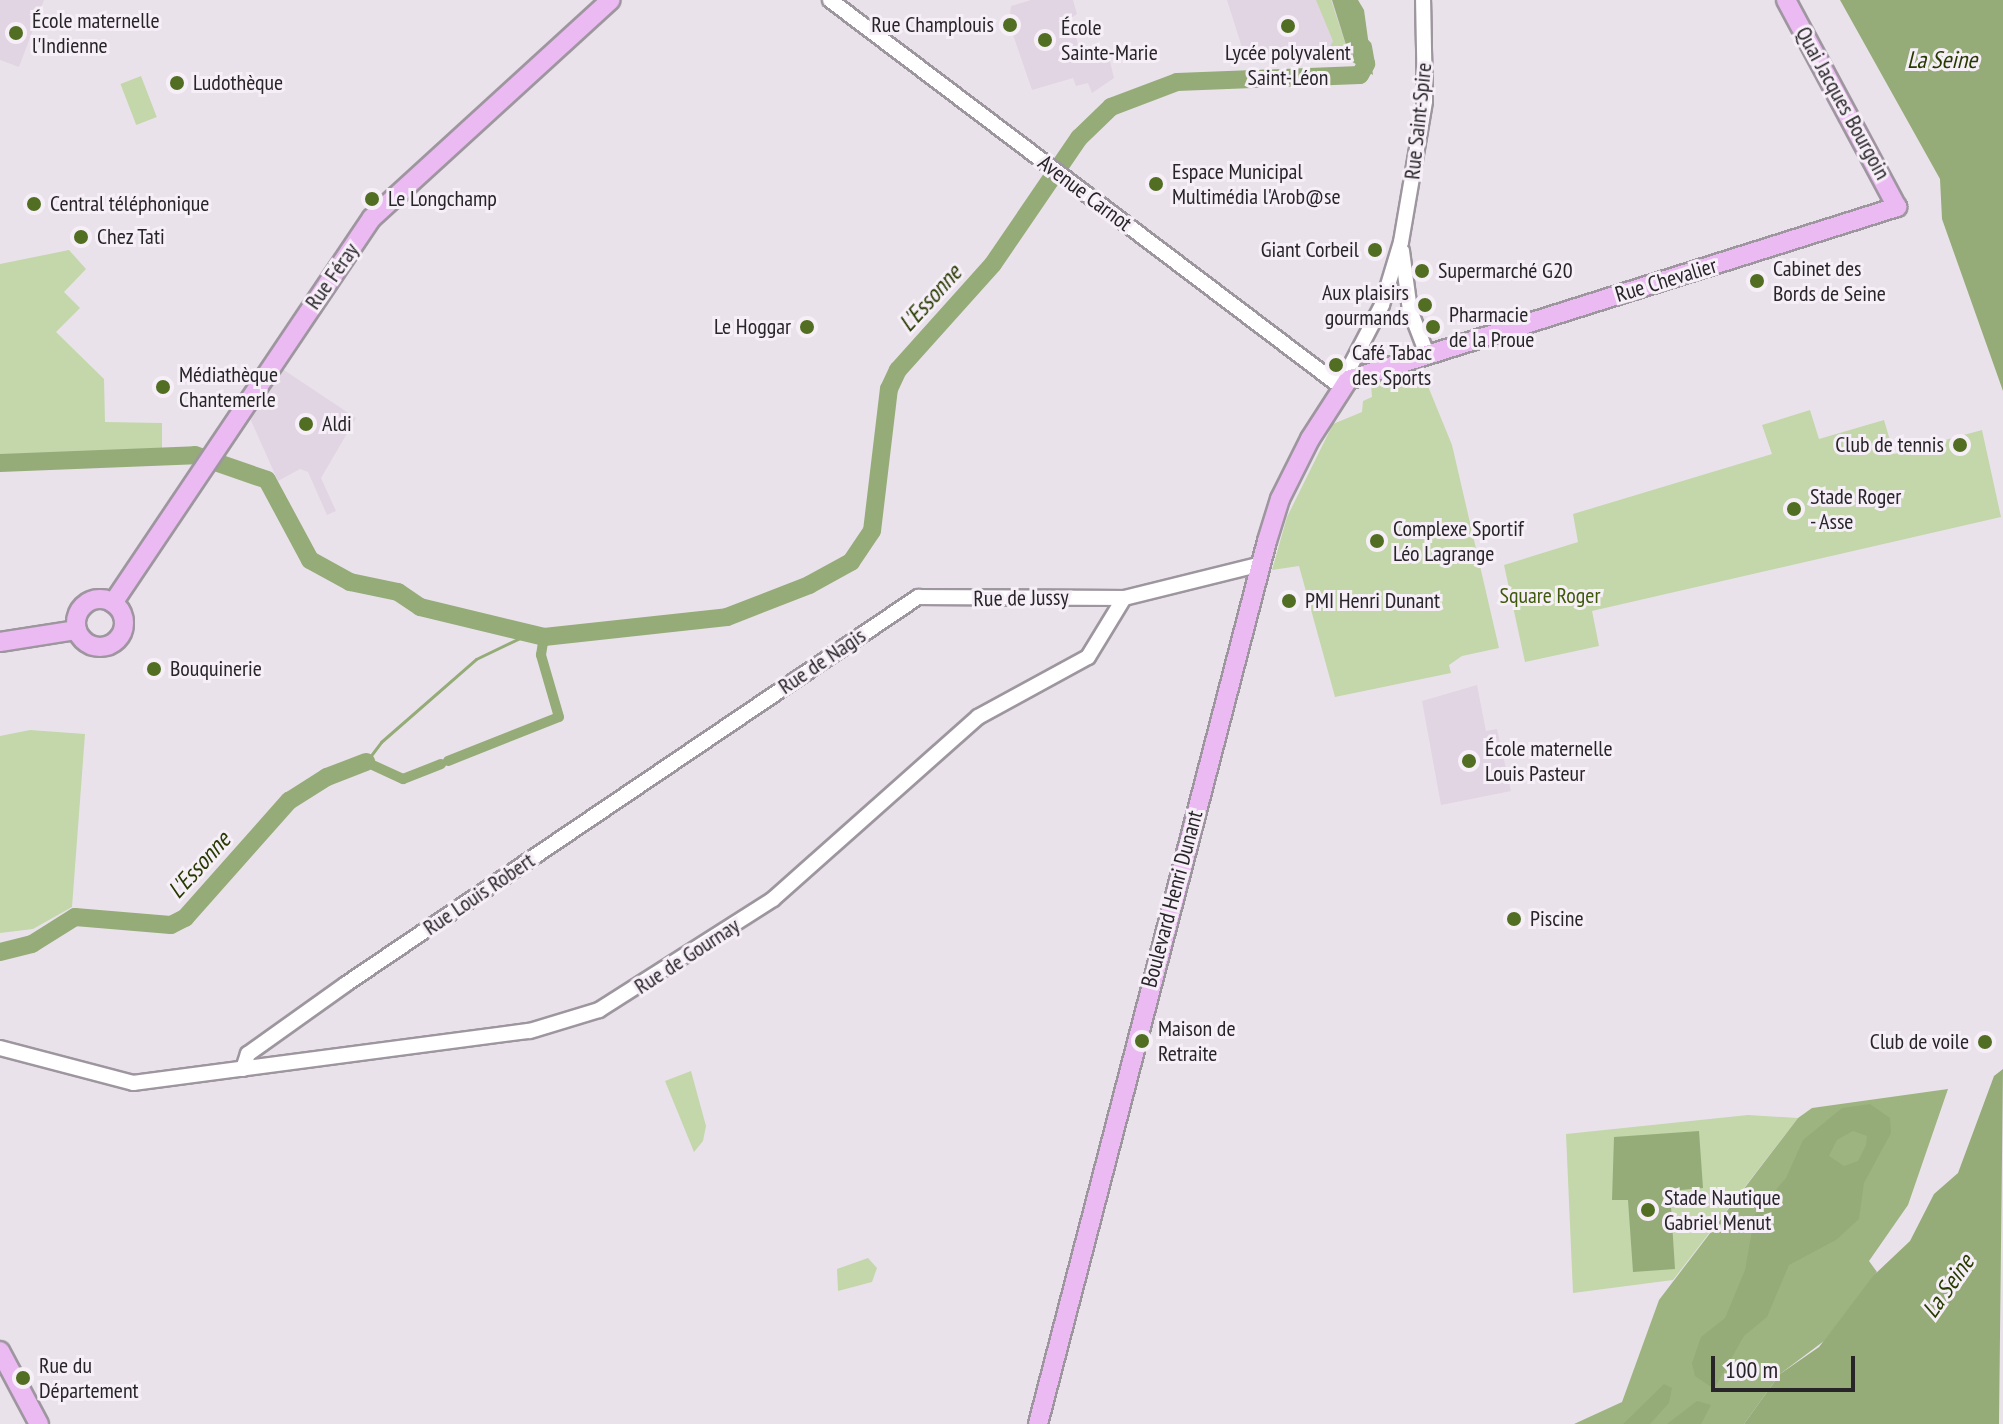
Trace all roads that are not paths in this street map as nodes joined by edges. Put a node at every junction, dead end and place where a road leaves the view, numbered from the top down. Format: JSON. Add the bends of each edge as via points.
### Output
{"nodes":[{"id":1,"x":611,"y":0,"type":"edge"},
{"id":2,"x":830,"y":0,"type":"edge"},
{"id":3,"x":1423,"y":0,"type":"edge"},
{"id":4,"x":1786,"y":0,"type":"edge"},
{"id":5,"x":1897,"y":207,"type":"joint"},
{"id":6,"x":1401,"y":242,"type":"junction"},
{"id":7,"x":1395,"y":263,"type":"junction"},
{"id":8,"x":1398,"y":294,"type":"junction"},
{"id":9,"x":1382,"y":305,"type":"junction"},
{"id":10,"x":1410,"y":310,"type":"junction"},
{"id":11,"x":1430,"y":353,"type":"junction"},
{"id":12,"x":1357,"y":368,"type":"junction"},
{"id":13,"x":1340,"y":386,"type":"junction"},
{"id":14,"x":1261,"y":564,"type":"junction"},
{"id":15,"x":918,"y":597,"type":"joint"},
{"id":16,"x":1124,"y":598,"type":"junction"},
{"id":17,"x":113,"y":603,"type":"junction"},
{"id":18,"x":77,"y":630,"type":"junction"},
{"id":19,"x":0,"y":642,"type":"edge"},
{"id":20,"x":726,"y":726,"type":"joint"},
{"id":21,"x":0,"y":1048,"type":"edge"},
{"id":22,"x":243,"y":1069,"type":"junction"},
{"id":23,"x":2,"y":1354,"type":"edge"},
{"id":24,"x":39,"y":1424,"type":"edge"},
{"id":25,"x":1038,"y":1424,"type":"edge"}],
"edges":[{"from":1,"to":17,"type":"main road","name":"Rue Féray","via":[[372,218]]},
{"from":2,"to":13,"type":"street","name":"Avenue Carnot"},
{"from":3,"to":6,"type":"street","name":"Rue Saint-Spire","via":[[1425,101]]},
{"from":4,"to":5,"type":"main road","name":"Quai Jacques Bourgoin"},
{"from":5,"to":11,"type":"main road","name":"Rue Chevalier"},
{"from":6,"to":7,"type":"street","name":"Rue Saint-Spire"},
{"from":6,"to":10,"type":"street","name":"Rue Saint-Spire"},
{"from":7,"to":8,"type":"street"},
{"from":7,"to":9,"type":"street","name":"Rue Saint-Spire"},
{"from":8,"to":9,"type":"street"},
{"from":8,"to":10,"type":"street","via":[[1402,290]]},
{"from":9,"to":12,"type":"street","name":"Rue Saint-Spire"},
{"from":10,"to":11,"type":"street","name":"Rue Saint-Spire"},
{"from":11,"to":12,"type":"main road","name":"Rue Chevalier"},
{"from":12,"to":13,"type":"main road","name":"Rue Chevalier"},
{"from":13,"to":14,"type":"main road","name":"Boulevard Henri Dunant","via":[[1280,499]]},
{"from":14,"to":16,"type":"street"},
{"from":14,"to":25,"type":"main road","name":"Boulevard Henri Dunant"},
{"from":15,"to":16,"type":"street","name":"Rue de Jussy"},
{"from":15,"to":20,"type":"street","name":"Rue de Nagis"},
{"from":16,"to":22,"type":"street","name":"Rue de Gournay","via":[[1088,657],[964,727],[773,899],[599,1010],[542,1028]]},
{"from":17,"to":18,"type":"main road","via":[[99,599],[86,604],[77,616]]},
{"from":17,"to":18,"type":"main road","via":[[124,620],[115,642],[92,646]]},
{"from":18,"to":19,"type":"main road"},
{"from":20,"to":22,"type":"street","name":"Rue Louis Robert","via":[[248,1054]]},
{"from":21,"to":22,"type":"street","name":"Rue de Gournay","via":[[115,1081]]},
{"from":23,"to":24,"type":"main road"}]}
